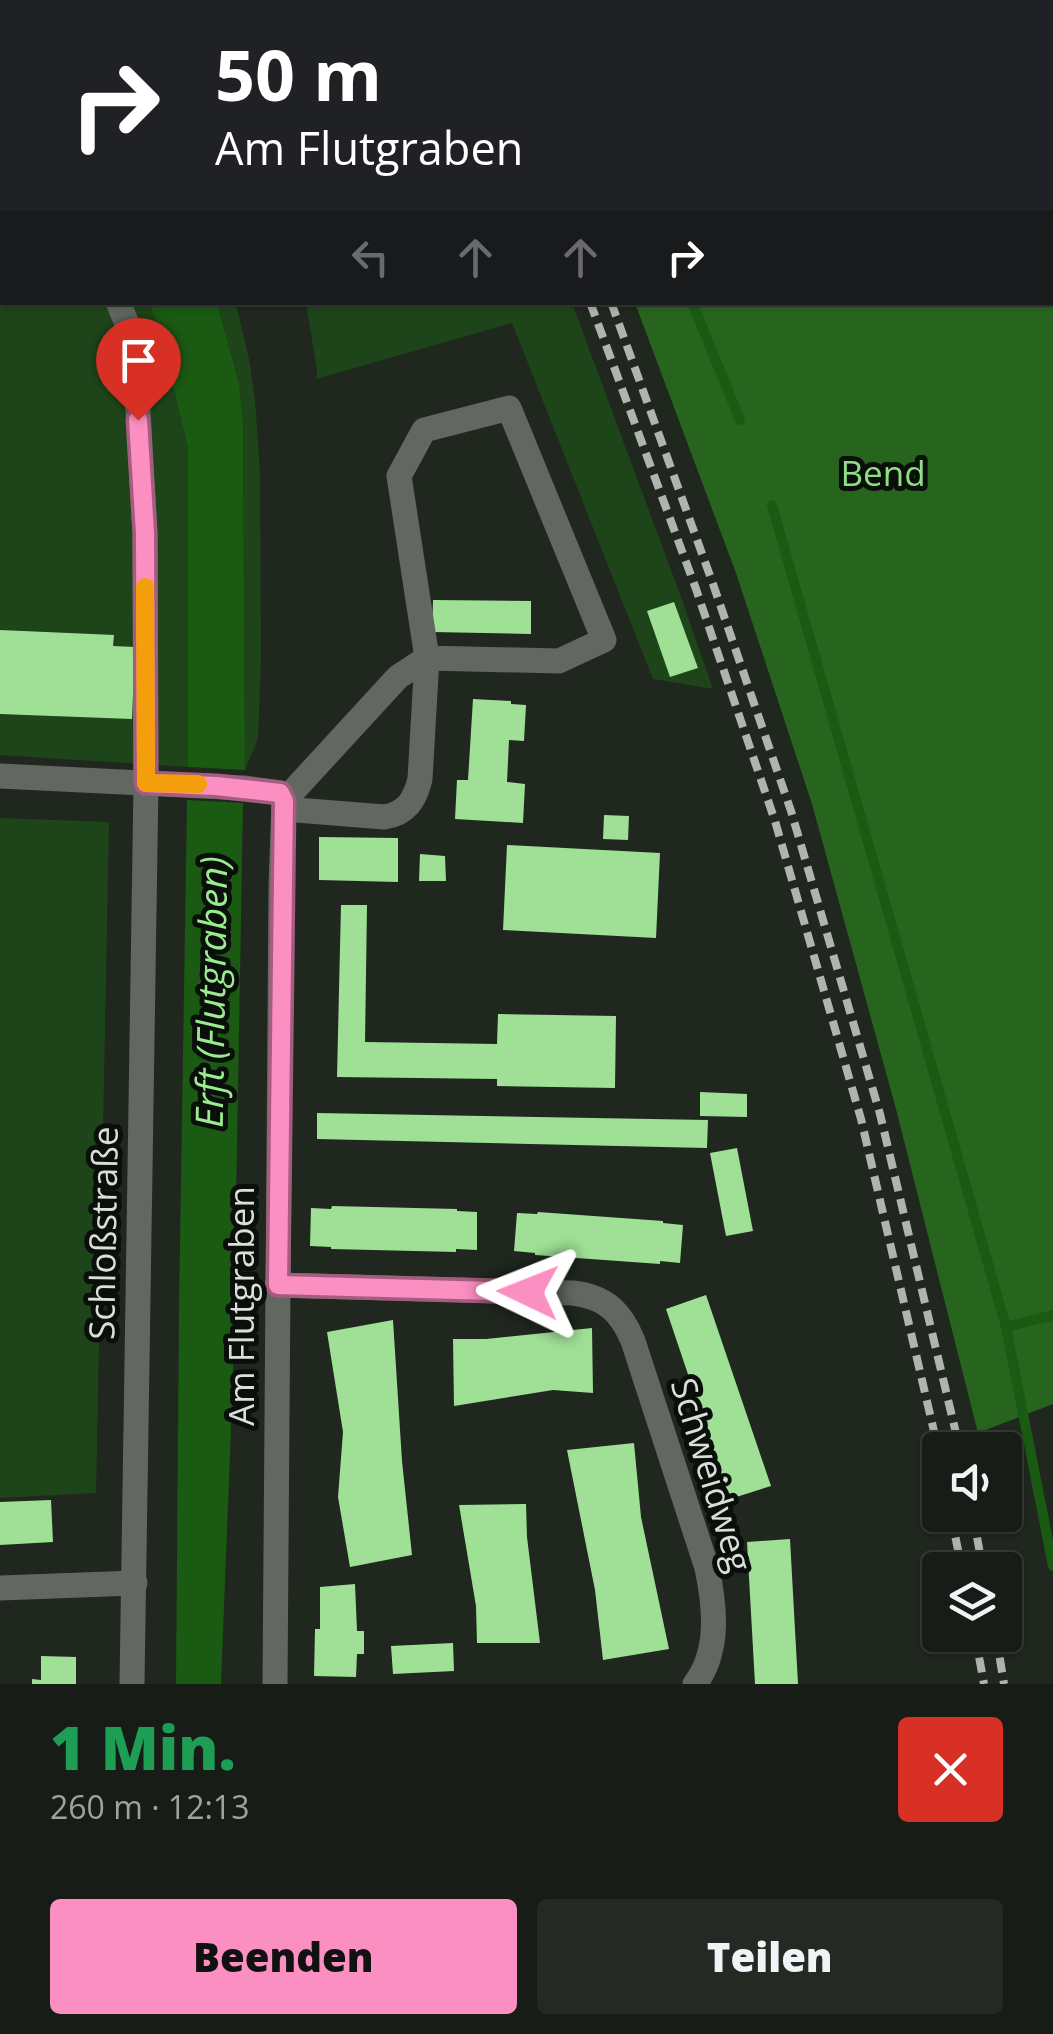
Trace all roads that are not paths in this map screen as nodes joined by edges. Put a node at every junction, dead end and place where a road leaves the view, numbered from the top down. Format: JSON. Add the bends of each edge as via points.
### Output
{"nodes":[{"id":1,"x":119,"y":305,"type":"edge"},
{"id":2,"x":428,"y":658,"type":"junction"},
{"id":3,"x":0,"y":776,"type":"edge"},
{"id":4,"x":146,"y":783,"type":"junction"},
{"id":5,"x":284,"y":805,"type":"junction"},
{"id":6,"x":278,"y":1285,"type":"junction"},
{"id":7,"x":134,"y":1583,"type":"junction"},
{"id":8,"x":0,"y":1588,"type":"edge"},
{"id":9,"x":132,"y":1684,"type":"edge"},
{"id":10,"x":275,"y":1684,"type":"edge"},
{"id":11,"x":695,"y":1684,"type":"edge"}],
"edges":[{"from":1,"to":4,"type":"street","name":"Schloßstraße","via":[[135,357],[145,533]]},
{"from":2,"to":2,"type":"street","via":[[399,476],[424,430],[509,408],[604,640],[559,661]]},
{"from":2,"to":5,"type":"street","via":[[398,677]]},
{"from":2,"to":5,"type":"street","via":[[420,779],[408,807],[384,817]]},
{"from":3,"to":4,"type":"street"},
{"from":4,"to":5,"type":"street","via":[[280,793]]},
{"from":4,"to":7,"type":"street","name":"Schloßstraße"},
{"from":5,"to":6,"type":"street","name":"Am Flutgraben"},
{"from":6,"to":10,"type":"street","name":"Am Flutgraben"},
{"from":6,"to":11,"type":"street","name":"Schweidweg","via":[[582,1294],[620,1316],[634,1341],[707,1568],[713,1642]]},
{"from":7,"to":8,"type":"street"},
{"from":7,"to":9,"type":"street","name":"Schloßstraße"}]}
